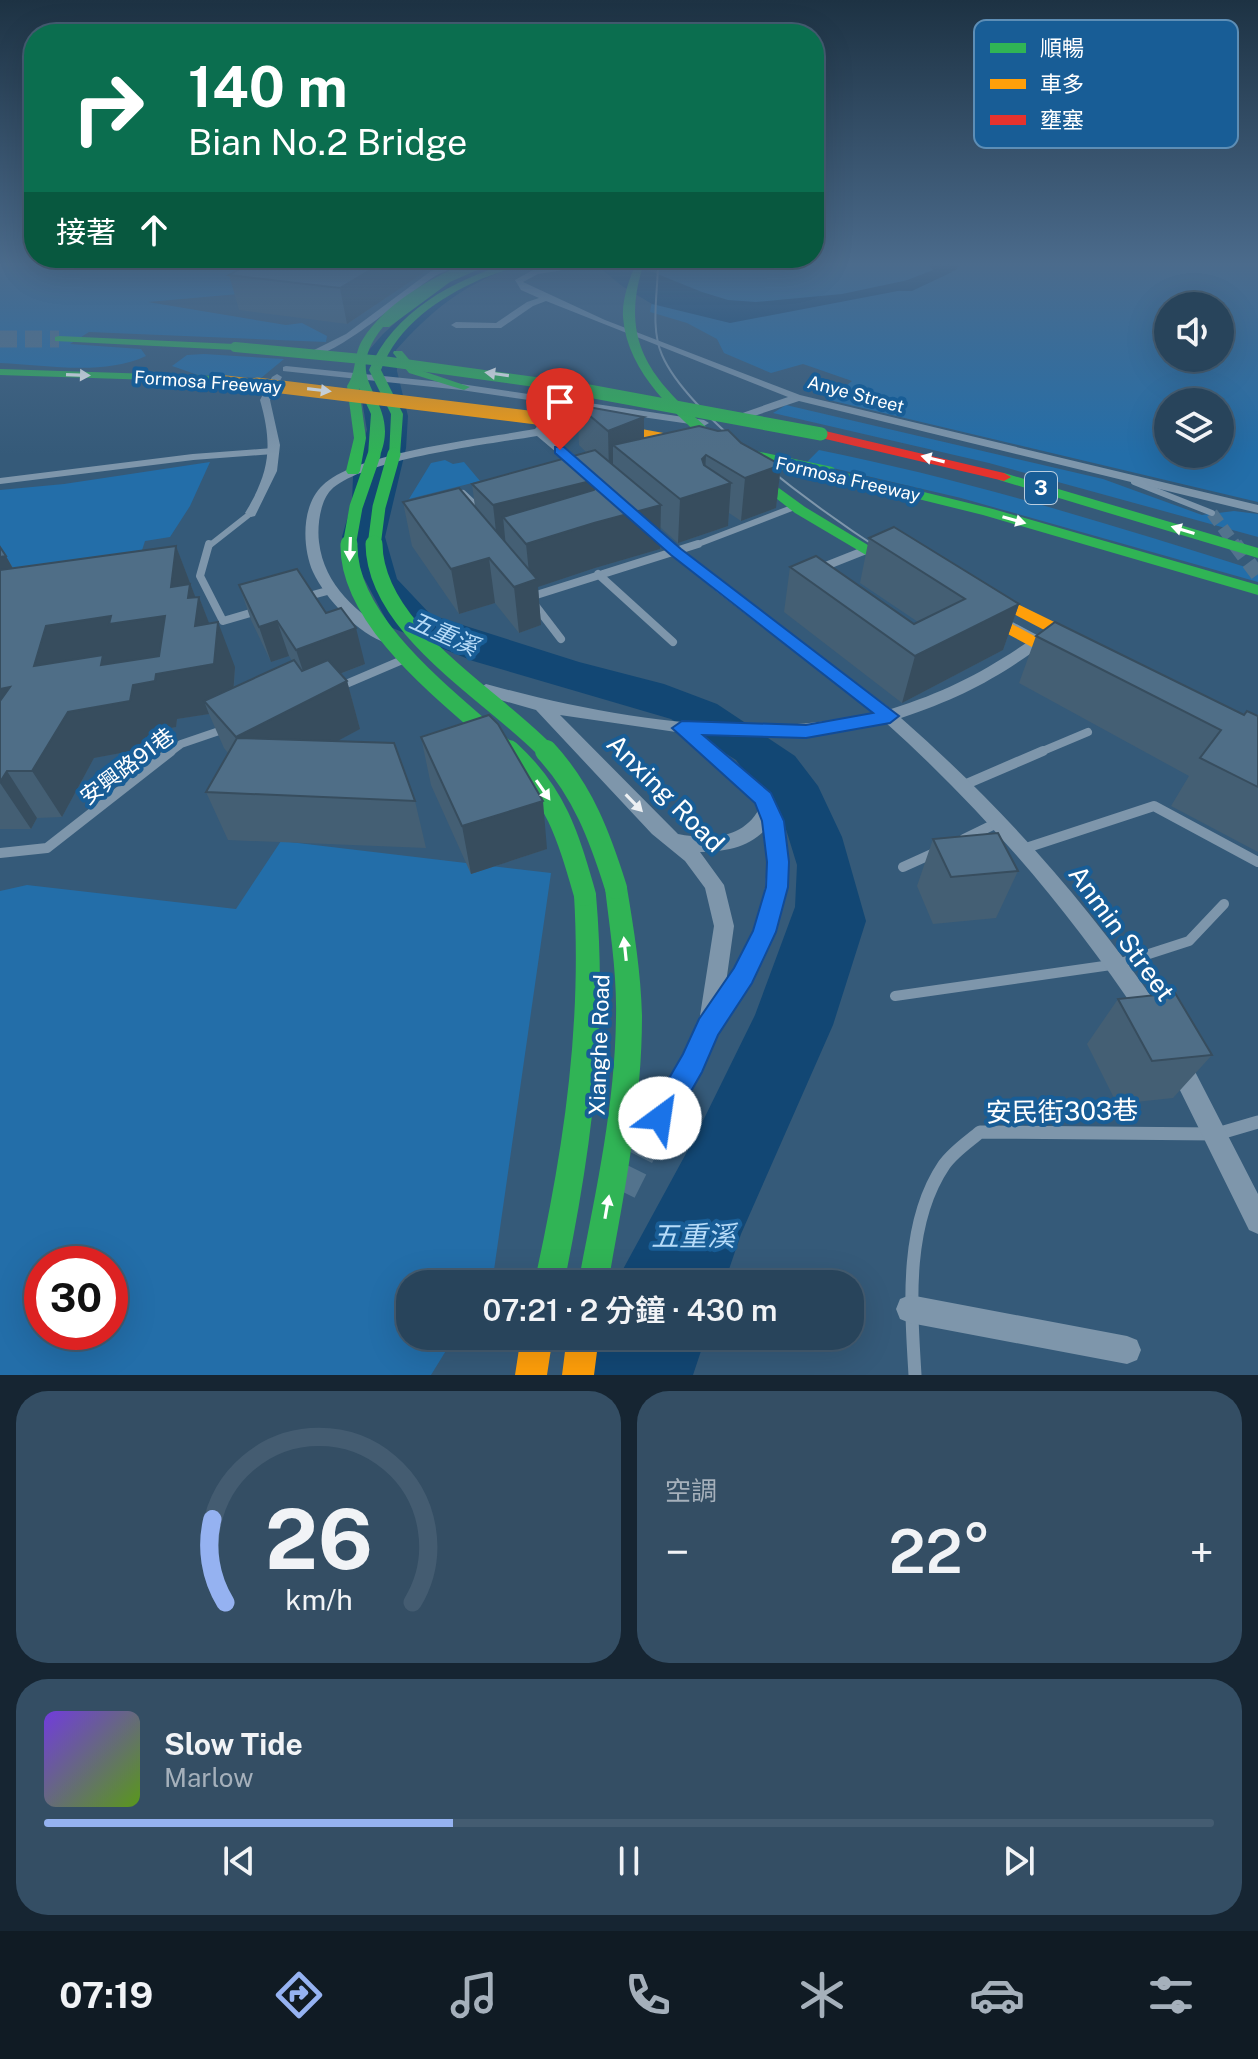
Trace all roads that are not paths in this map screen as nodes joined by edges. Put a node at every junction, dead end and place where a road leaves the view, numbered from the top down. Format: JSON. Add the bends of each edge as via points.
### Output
{"nodes":[{"id":1,"x":362,"y":327,"type":"edge"},
{"id":2,"x":396,"y":327,"type":"edge"},
{"id":3,"x":616,"y":327,"type":"edge"},
{"id":4,"x":630,"y":327,"type":"edge"},
{"id":5,"x":393,"y":329,"type":"junction"},
{"id":6,"x":630,"y":333,"type":"junction"},
{"id":7,"x":59,"y":339,"type":"tunnel mouth"},
{"id":8,"x":183,"y":344,"type":"junction"},
{"id":9,"x":286,"y":369,"type":"junction"},
{"id":10,"x":0,"y":372,"type":"edge"},
{"id":11,"x":135,"y":376,"type":"junction"},
{"id":12,"x":372,"y":382,"type":"junction"},
{"id":13,"x":464,"y":387,"type":"junction"},
{"id":14,"x":797,"y":397,"type":"junction"},
{"id":15,"x":563,"y":402,"type":"junction"},
{"id":16,"x":695,"y":423,"type":"junction"},
{"id":17,"x":539,"y":432,"type":"junction"},
{"id":18,"x":273,"y":451,"type":"junction"},
{"id":19,"x":355,"y":470,"type":"junction"},
{"id":20,"x":1114,"y":474,"type":"junction"},
{"id":21,"x":0,"y":481,"type":"edge"},
{"id":22,"x":602,"y":485,"type":"edge"},
{"id":23,"x":463,"y":493,"type":"edge"},
{"id":24,"x":1217,"y":498,"type":"junction"},
{"id":25,"x":798,"y":506,"type":"junction"},
{"id":26,"x":1258,"y":509,"type":"edge"},
{"id":27,"x":251,"y":513,"type":"joint"},
{"id":28,"x":633,"y":513,"type":"edge"},
{"id":29,"x":1212,"y":513,"type":"joint"},
{"id":30,"x":490,"y":518,"type":"edge"},
{"id":31,"x":729,"y":520,"type":"dead end"},
{"id":32,"x":741,"y":528,"type":"junction"},
{"id":33,"x":866,"y":550,"type":"junction"},
{"id":34,"x":903,"y":551,"type":"edge"},
{"id":35,"x":676,"y":552,"type":"junction"},
{"id":36,"x":1258,"y":553,"type":"edge"},
{"id":37,"x":809,"y":572,"type":"edge"},
{"id":38,"x":907,"y":572,"type":"edge"},
{"id":39,"x":598,"y":574,"type":"junction"},
{"id":40,"x":200,"y":576,"type":"junction"},
{"id":41,"x":185,"y":579,"type":"dead end"},
{"id":42,"x":969,"y":584,"type":"edge"},
{"id":43,"x":521,"y":587,"type":"edge"},
{"id":44,"x":331,"y":590,"type":"junction"},
{"id":45,"x":1258,"y":590,"type":"edge"},
{"id":46,"x":529,"y":598,"type":"junction"},
{"id":47,"x":290,"y":601,"type":"edge"},
{"id":48,"x":962,"y":602,"type":"edge"},
{"id":49,"x":264,"y":609,"type":"edge"},
{"id":50,"x":1055,"y":629,"type":"junction"},
{"id":51,"x":561,"y":639,"type":"dead end"},
{"id":52,"x":673,"y":642,"type":"dead end"},
{"id":53,"x":1037,"y":643,"type":"junction"},
{"id":54,"x":1092,"y":648,"type":"edge"},
{"id":55,"x":414,"y":656,"type":"junction"},
{"id":56,"x":1085,"y":668,"type":"edge"},
{"id":57,"x":331,"y":690,"type":"edge"},
{"id":58,"x":542,"y":706,"type":"junction"},
{"id":59,"x":890,"y":716,"type":"junction"},
{"id":60,"x":238,"y":725,"type":"edge"},
{"id":61,"x":689,"y":729,"type":"junction"},
{"id":62,"x":1088,"y":732,"type":"dead end"},
{"id":63,"x":964,"y":785,"type":"junction"},
{"id":64,"x":769,"y":808,"type":"junction"},
{"id":65,"x":1000,"y":822,"type":"junction"},
{"id":66,"x":674,"y":840,"type":"junction"},
{"id":67,"x":958,"y":841,"type":"edge"},
{"id":68,"x":944,"y":848,"type":"edge"},
{"id":69,"x":1026,"y":848,"type":"junction"},
{"id":70,"x":0,"y":853,"type":"edge"},
{"id":71,"x":1258,"y":862,"type":"edge"},
{"id":72,"x":903,"y":867,"type":"dead end"},
{"id":73,"x":1224,"y":904,"type":"dead end"},
{"id":74,"x":1118,"y":964,"type":"junction"},
{"id":75,"x":895,"y":996,"type":"dead end"},
{"id":76,"x":708,"y":1027,"type":"junction"},
{"id":77,"x":660,"y":1118,"type":"tunnel mouth"},
{"id":78,"x":1258,"y":1122,"type":"edge"},
{"id":79,"x":1217,"y":1134,"type":"junction"},
{"id":80,"x":1258,"y":1221,"type":"edge"},
{"id":81,"x":552,"y":1270,"type":"edge"},
{"id":82,"x":595,"y":1270,"type":"edge"},
{"id":83,"x":910,"y":1309,"type":"junction"},
{"id":84,"x":535,"y":1350,"type":"edge"},
{"id":85,"x":581,"y":1350,"type":"edge"},
{"id":86,"x":1127,"y":1350,"type":"dead end"},
{"id":87,"x":531,"y":1375,"type":"edge"},
{"id":88,"x":578,"y":1375,"type":"edge"},
{"id":89,"x":915,"y":1375,"type":"edge"}],
"edges":[{"from":1,"to":9,"type":"street"},
{"from":2,"to":5,"type":"main road"},
{"from":3,"to":6,"type":"street","name":"Anye Street"},
{"from":4,"to":6,"type":"main road"},
{"from":5,"to":12,"type":"main road","via":[[365,345],[358,364]]},
{"from":5,"to":13,"type":"main road","via":[[398,354],[413,371]]},
{"from":6,"to":14,"type":"street","name":"Anye Street"},
{"from":6,"to":16,"type":"main road","via":[[660,385]]},
{"from":7,"to":8,"type":"main road","name":"Formosa Freeway","number":"3"},
{"from":8,"to":11,"type":"main road"},
{"from":36,"to":8,"type":"main road","name":"Formosa Freeway","number":"3","one_way":true,"bridge":true,"via":[[1005,477],[622,392],[359,356]]},
{"from":9,"to":12,"type":"street"},
{"from":9,"to":18,"type":"street","via":[[272,381],[265,400],[275,431]]},
{"from":10,"to":11,"type":"main road","name":"Formosa Freeway","number":"3","one_way":true},
{"from":11,"to":45,"type":"main road","name":"Formosa Freeway","number":"3","one_way":true,"bridge":true,"via":[[214,379],[561,421],[830,473],[988,512]]},
{"from":12,"to":13,"type":"street"},
{"from":12,"to":19,"type":"main road","via":[[353,386],[360,438]]},
{"from":12,"to":81,"type":"main road","name":"Xianghe Road","one_way":true,"bridge":true,"via":[[380,429],[351,534],[349,561],[357,588],[391,637],[541,784],[559,814],[585,895],[593,950],[590,1062]]},
{"from":82,"to":12,"type":"main road","name":"Xianghe Road","one_way":true,"bridge":true,"via":[[625,1090],[629,1017],[616,888],[602,836],[562,770],[409,625],[383,591],[375,560],[376,535],[398,428],[394,403]]},
{"from":13,"to":15,"type":"street"},
{"from":14,"to":16,"type":"street","via":[[731,420]]},
{"from":14,"to":20,"type":"street","name":"Anye Street"},
{"from":15,"to":16,"type":"street"},
{"from":15,"to":17,"type":"street"},
{"from":16,"to":25,"type":"main road"},
{"from":17,"to":19,"type":"street","bridge":true},
{"from":17,"to":22,"type":"street"},
{"from":18,"to":21,"type":"lane"},
{"from":18,"to":27,"type":"street","via":[[271,479]]},
{"from":19,"to":44,"type":"street","name":"Anxing Road","via":[[327,487],[314,522],[313,560]]},
{"from":20,"to":24,"type":"street","name":"Anye Street"},
{"from":20,"to":29,"type":"lane"},
{"from":23,"to":30,"type":"lane"},
{"from":24,"to":26,"type":"street","name":"Anye Street"},
{"from":24,"to":29,"type":"street"},
{"from":25,"to":32,"type":"lane"},
{"from":25,"to":33,"type":"main road"},
{"from":25,"to":34,"type":"main road"},
{"from":27,"to":40,"type":"lane","via":[[209,544]]},
{"from":28,"to":35,"type":"street","name":"Anmin Street"},
{"from":31,"to":32,"type":"lane"},
{"from":32,"to":35,"type":"lane"},
{"from":33,"to":37,"type":"lane"},
{"from":33,"to":38,"type":"main road"},
{"from":35,"to":39,"type":"lane"},
{"from":35,"to":59,"type":"street","name":"Anmin Street"},
{"from":39,"to":46,"type":"lane"},
{"from":39,"to":52,"type":"lane"},
{"from":40,"to":41,"type":"lane"},
{"from":40,"to":49,"type":"lane","via":[[223,621]]},
{"from":42,"to":50,"type":"main road"},
{"from":43,"to":46,"type":"lane"},
{"from":44,"to":47,"type":"lane"},
{"from":44,"to":55,"type":"street","name":"Anxing Road","via":[[346,609]]},
{"from":46,"to":51,"type":"lane"},
{"from":48,"to":53,"type":"main road"},
{"from":50,"to":53,"type":"street"},
{"from":50,"to":54,"type":"main road"},
{"from":53,"to":56,"type":"main road"},
{"from":53,"to":59,"type":"street","via":[[984,679]]},
{"from":55,"to":57,"type":"lane"},
{"from":55,"to":58,"type":"street","name":"Anxing Road","via":[[489,690]]},
{"from":58,"to":61,"type":"street","name":"Anxing Road"},
{"from":58,"to":66,"type":"street","name":"Anxing Road","one_way":true},
{"from":59,"to":61,"type":"street","name":"Anxing Road","via":[[806,732]]},
{"from":59,"to":63,"type":"street","name":"Anmin Street"},
{"from":60,"to":70,"type":"lane","name":"安興路91巷","via":[[181,744],[47,848]]},
{"from":61,"to":64,"type":"street"},
{"from":62,"to":63,"type":"lane"},
{"from":63,"to":65,"type":"street","name":"Anmin Street"},
{"from":64,"to":66,"type":"street","via":[[758,828],[729,842],[700,845]]},
{"from":64,"to":76,"type":"street","name":"Anxing Road","via":[[778,862],[765,932]]},
{"from":65,"to":67,"type":"lane"},
{"from":65,"to":69,"type":"street","name":"Anmin Street"},
{"from":66,"to":76,"type":"street","name":"Anxing Road","via":[[705,870],[720,904],[722,949]]},
{"from":68,"to":72,"type":"lane"},
{"from":69,"to":71,"type":"lane","via":[[1154,806]]},
{"from":69,"to":74,"type":"street","name":"Anmin Street"},
{"from":73,"to":74,"type":"lane","via":[[1189,941]]},
{"from":74,"to":75,"type":"lane"},
{"from":74,"to":79,"type":"street","name":"Anmin Street"},
{"from":76,"to":77,"type":"street","name":"Anxing Road"},
{"from":78,"to":79,"type":"lane","name":"安民街303巷"},
{"from":79,"to":80,"type":"street","name":"Anmin Street"},
{"from":79,"to":83,"type":"lane","name":"安民街303巷","via":[[980,1132],[944,1164],[923,1204]]},
{"from":83,"to":86,"type":"street"},
{"from":83,"to":89,"type":"lane","name":"安民街303巷"},
{"from":84,"to":87,"type":"main road"},
{"from":85,"to":88,"type":"main road"}]}
